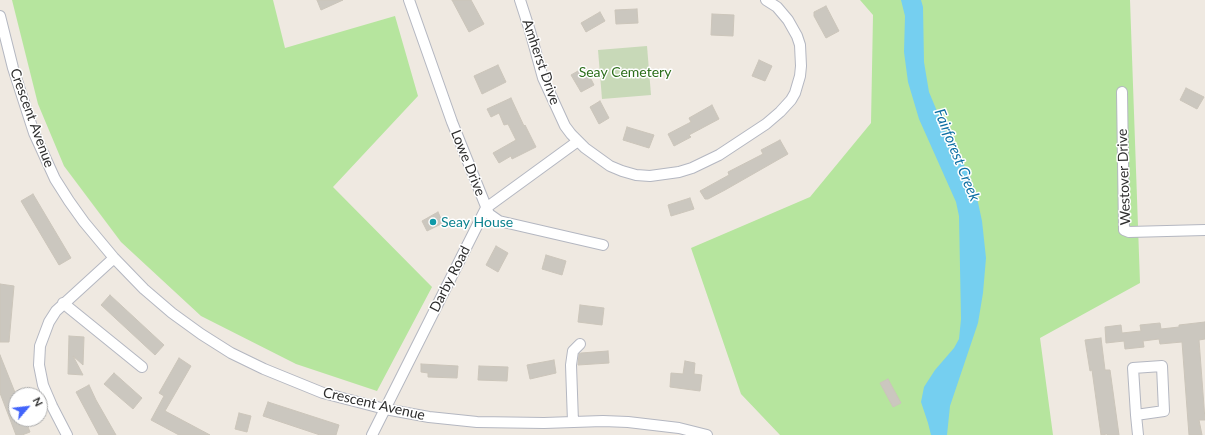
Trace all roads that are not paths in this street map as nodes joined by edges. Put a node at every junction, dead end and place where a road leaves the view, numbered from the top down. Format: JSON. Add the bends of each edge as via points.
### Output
{"nodes":[{"id":1,"x":409,"y":0,"type":"edge"},
{"id":2,"x":520,"y":0,"type":"edge"},
{"id":3,"x":766,"y":0,"type":"edge"},
{"id":4,"x":0,"y":16,"type":"edge"},
{"id":5,"x":1122,"y":92,"type":"dead end"},
{"id":6,"x":578,"y":141,"type":"junction"},
{"id":7,"x":486,"y":208,"type":"junction"},
{"id":8,"x":1205,"y":230,"type":"edge"},
{"id":9,"x":603,"y":245,"type":"dead end"},
{"id":10,"x":114,"y":258,"type":"junction"},
{"id":11,"x":63,"y":303,"type":"junction"},
{"id":12,"x":580,"y":344,"type":"dead end"},
{"id":13,"x":142,"y":367,"type":"dead end"},
{"id":14,"x":385,"y":409,"type":"junction"},
{"id":15,"x":1136,"y":415,"type":"junction"},
{"id":16,"x":574,"y":422,"type":"junction"},
{"id":17,"x":67,"y":435,"type":"edge"},
{"id":18,"x":372,"y":435,"type":"edge"},
{"id":19,"x":707,"y":435,"type":"edge"},
{"id":20,"x":1138,"y":435,"type":"edge"}],
"edges":[{"from":1,"to":7,"type":"street","name":"Lowe Drive","via":[[452,122]]},
{"from":2,"to":6,"type":"street","name":"Amherst Drive","via":[[546,84],[565,126]]},
{"from":3,"to":6,"type":"street","name":"Amherst Drive","via":[[783,12],[793,28],[800,45],[801,66],[791,100],[766,124],[706,162],[664,175],[636,175],[622,171],[601,160]]},
{"from":4,"to":10,"type":"street","name":"Crescent Avenue","via":[[23,101],[44,156],[69,201]]},
{"from":5,"to":8,"type":"street","name":"Westover Drive","via":[[1124,230]]},
{"from":6,"to":7,"type":"street","name":"Darby Road"},
{"from":7,"to":9,"type":"street","name":"Lowe Drive","via":[[489,214],[499,221]]},
{"from":7,"to":14,"type":"street","name":"Darby Road"},
{"from":10,"to":11,"type":"street"},
{"from":10,"to":14,"type":"street","name":"Crescent Avenue","via":[[172,313],[232,353],[315,390]]},
{"from":11,"to":13,"type":"street"},
{"from":11,"to":17,"type":"street","via":[[44,333],[39,365],[43,385]]},
{"from":12,"to":16,"type":"street","via":[[573,351],[571,365]]},
{"from":14,"to":16,"type":"street","name":"Crescent Avenue","via":[[477,422]]},
{"from":14,"to":18,"type":"street","name":"Darby Road"},
{"from":15,"to":15,"type":"street","via":[[1133,368],[1162,366],[1164,411]]},
{"from":15,"to":20,"type":"street"},
{"from":16,"to":19,"type":"street","name":"Crescent Avenue","via":[[654,424]]}]}
